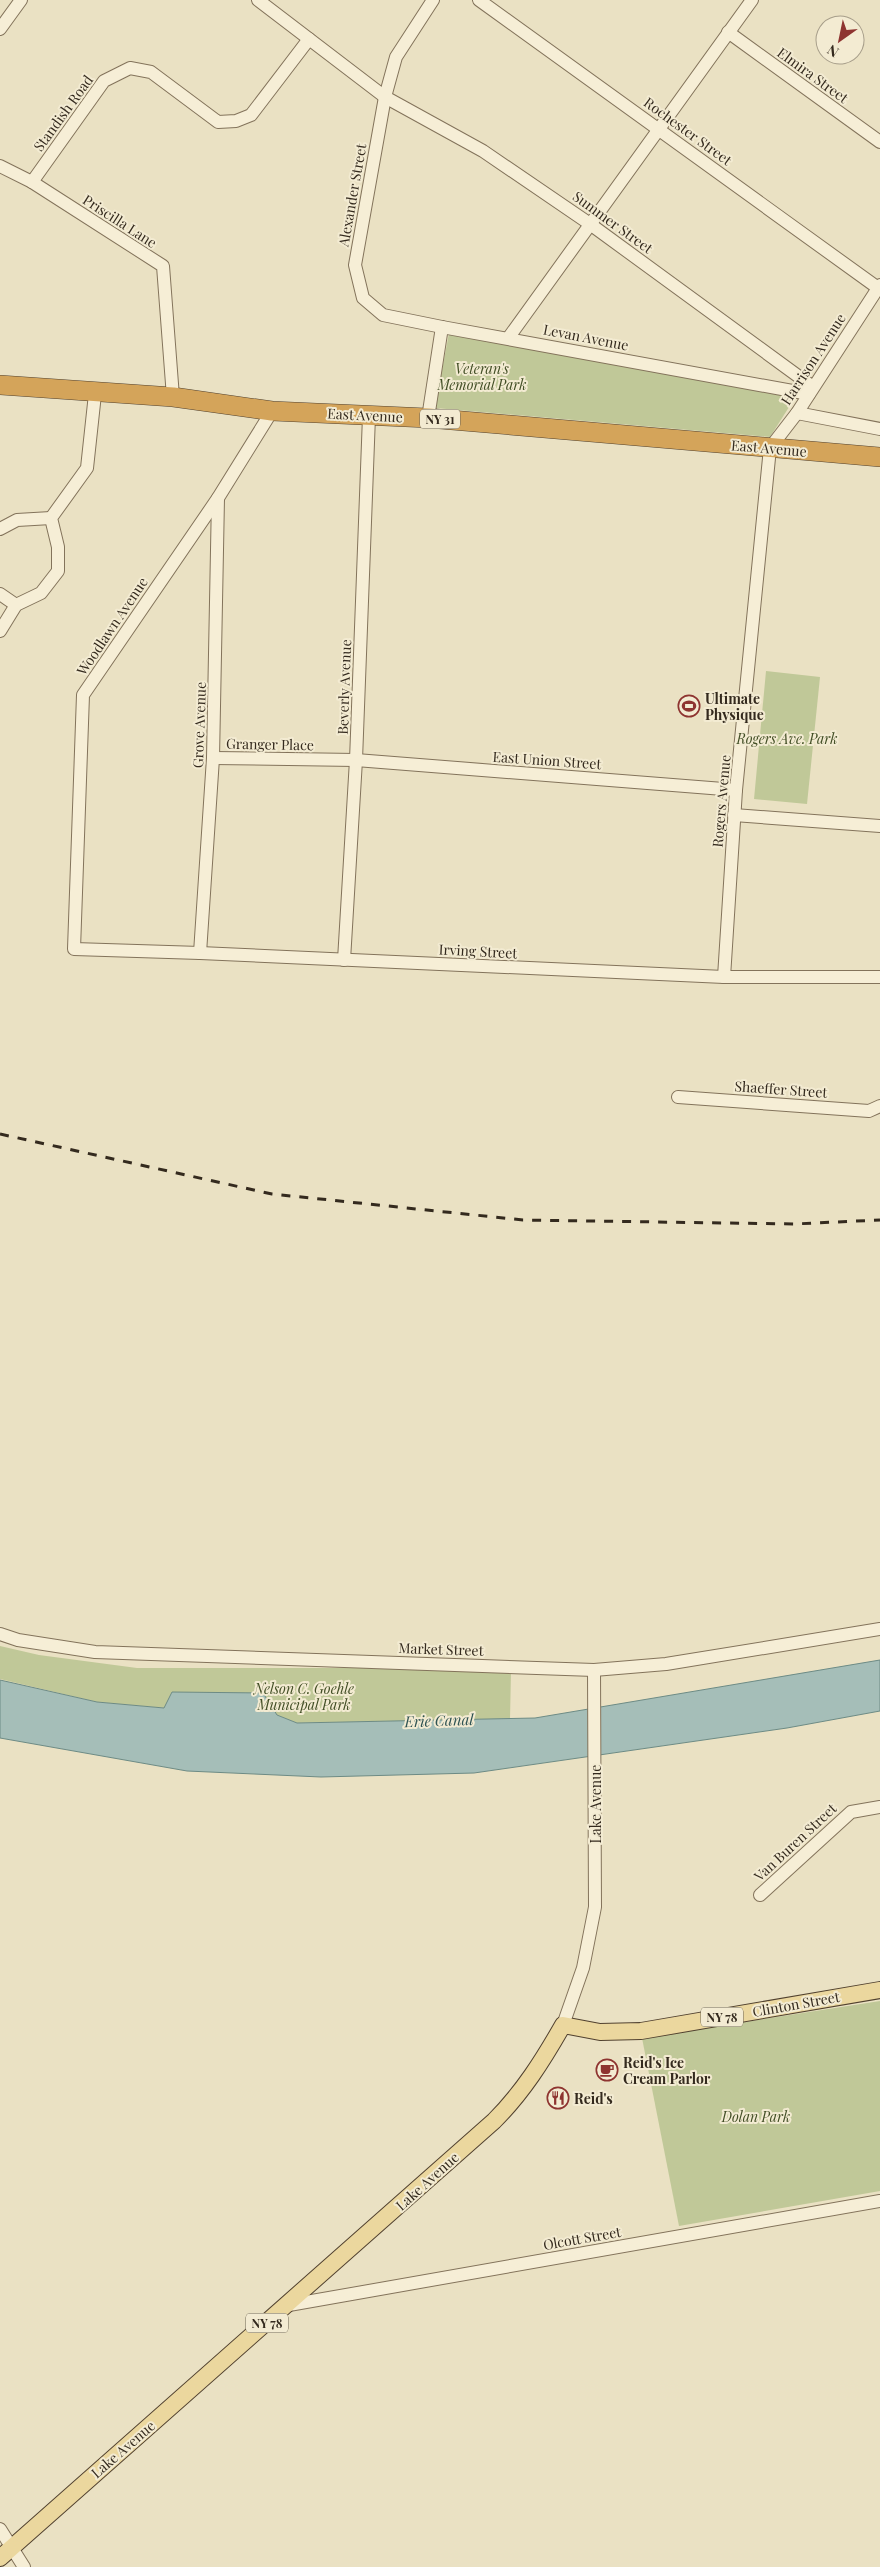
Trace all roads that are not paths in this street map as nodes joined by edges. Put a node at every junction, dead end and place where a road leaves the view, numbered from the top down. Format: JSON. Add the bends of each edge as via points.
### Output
{"nodes":[{"id":1,"x":21,"y":0,"type":"edge"},
{"id":2,"x":258,"y":0,"type":"edge"},
{"id":3,"x":434,"y":0,"type":"edge"},
{"id":4,"x":479,"y":0,"type":"edge"},
{"id":5,"x":752,"y":0,"type":"edge"},
{"id":6,"x":0,"y":29,"type":"edge"},
{"id":7,"x":728,"y":32,"type":"junction"},
{"id":8,"x":309,"y":39,"type":"junction"},
{"id":9,"x":384,"y":97,"type":"junction"},
{"id":10,"x":660,"y":130,"type":"junction"},
{"id":11,"x":880,"y":142,"type":"edge"},
{"id":12,"x":0,"y":166,"type":"edge"},
{"id":13,"x":32,"y":182,"type":"junction"},
{"id":14,"x":590,"y":224,"type":"junction"},
{"id":15,"x":879,"y":286,"type":"edge"},
{"id":16,"x":363,"y":298,"type":"joint"},
{"id":17,"x":442,"y":327,"type":"junction"},
{"id":18,"x":509,"y":337,"type":"junction"},
{"id":19,"x":0,"y":386,"type":"edge"},
{"id":20,"x":811,"y":391,"type":"junction"},
{"id":21,"x":95,"y":394,"type":"junction"},
{"id":22,"x":173,"y":397,"type":"junction"},
{"id":23,"x":272,"y":411,"type":"junction"},
{"id":24,"x":797,"y":413,"type":"junction"},
{"id":25,"x":369,"y":416,"type":"junction"},
{"id":26,"x":428,"y":418,"type":"junction"},
{"id":27,"x":880,"y":429,"type":"edge"},
{"id":28,"x":770,"y":448,"type":"junction"},
{"id":29,"x":880,"y":457,"type":"edge"},
{"id":30,"x":218,"y":498,"type":"junction"},
{"id":31,"x":51,"y":518,"type":"junction"},
{"id":32,"x":0,"y":530,"type":"edge"},
{"id":33,"x":0,"y":594,"type":"edge"},
{"id":34,"x":16,"y":605,"type":"junction"},
{"id":35,"x":0,"y":631,"type":"edge"},
{"id":36,"x":213,"y":758,"type":"junction"},
{"id":37,"x":356,"y":760,"type":"junction"},
{"id":38,"x":736,"y":790,"type":"junction"},
{"id":39,"x":734,"y":815,"type":"junction"},
{"id":40,"x":880,"y":826,"type":"edge"},
{"id":41,"x":74,"y":949,"type":"joint"},
{"id":42,"x":200,"y":953,"type":"junction"},
{"id":43,"x":344,"y":960,"type":"junction"},
{"id":44,"x":880,"y":977,"type":"edge"},
{"id":45,"x":724,"y":978,"type":"junction"},
{"id":46,"x":678,"y":1097,"type":"dead end"},
{"id":47,"x":880,"y":1106,"type":"edge"},
{"id":48,"x":880,"y":1629,"type":"edge"},
{"id":49,"x":0,"y":1634,"type":"edge"},
{"id":50,"x":594,"y":1670,"type":"junction"},
{"id":51,"x":880,"y":1807,"type":"edge"},
{"id":52,"x":760,"y":1895,"type":"dead end"},
{"id":53,"x":880,"y":1990,"type":"edge"},
{"id":54,"x":563,"y":2025,"type":"junction"},
{"id":55,"x":880,"y":2201,"type":"edge"},
{"id":56,"x":289,"y":2305,"type":"junction"},
{"id":57,"x":0,"y":2529,"type":"edge"},
{"id":58,"x":6,"y":2552,"type":"edge"},
{"id":59,"x":24,"y":2567,"type":"edge"}],
"edges":[{"from":1,"to":6,"type":"street"},
{"from":2,"to":8,"type":"street"},
{"from":3,"to":9,"type":"street","name":"Alexander Street","via":[[396,57]]},
{"from":4,"to":10,"type":"street","name":"Rochester Street"},
{"from":5,"to":7,"type":"street"},
{"from":7,"to":10,"type":"street"},
{"from":7,"to":11,"type":"street","name":"Elmira Street"},
{"from":8,"to":9,"type":"street"},
{"from":8,"to":13,"type":"street","name":"Standish Road","via":[[252,115],[236,122],[218,122],[151,72],[130,68],[104,81]]},
{"from":9,"to":14,"type":"street","name":"Summer Street","via":[[483,151]]},
{"from":9,"to":16,"type":"street","name":"Alexander Street","via":[[355,264]]},
{"from":10,"to":14,"type":"street"},
{"from":10,"to":15,"type":"street","name":"Rochester Street"},
{"from":12,"to":13,"type":"street","name":"Priscilla Lane"},
{"from":13,"to":22,"type":"street","name":"Priscilla Lane","via":[[163,266]]},
{"from":14,"to":18,"type":"street"},
{"from":14,"to":20,"type":"street","name":"Summer Street"},
{"from":15,"to":20,"type":"street","name":"Harrison Avenue"},
{"from":16,"to":17,"type":"street","name":"Levan Avenue","via":[[383,316]]},
{"from":17,"to":18,"type":"street","name":"Levan Avenue"},
{"from":17,"to":26,"type":"street"},
{"from":18,"to":20,"type":"street","name":"Levan Avenue"},
{"from":19,"to":21,"type":"highway","name":"East Avenue","number":"NY 31"},
{"from":20,"to":24,"type":"street","name":"Harrison Avenue"},
{"from":21,"to":22,"type":"highway","name":"East Avenue","number":"NY 31"},
{"from":21,"to":31,"type":"street","via":[[87,468]]},
{"from":22,"to":23,"type":"highway","name":"East Avenue","number":"NY 31"},
{"from":23,"to":25,"type":"highway","name":"East Avenue","number":"NY 31"},
{"from":23,"to":30,"type":"street","name":"Woodlawn Avenue"},
{"from":24,"to":27,"type":"street"},
{"from":24,"to":28,"type":"street","name":"Harrison Avenue"},
{"from":25,"to":26,"type":"highway","name":"East Avenue","number":"NY 31"},
{"from":25,"to":37,"type":"street","name":"Beverly Avenue"},
{"from":26,"to":28,"type":"highway","name":"East Avenue","number":"NY 31"},
{"from":28,"to":29,"type":"highway","name":"East Avenue","number":"NY 31"},
{"from":28,"to":38,"type":"street","name":"Rogers Avenue"},
{"from":30,"to":36,"type":"street","name":"Grove Avenue"},
{"from":30,"to":41,"type":"street","name":"Woodlawn Avenue","via":[[83,695]]},
{"from":31,"to":32,"type":"street","via":[[17,520]]},
{"from":31,"to":34,"type":"street","via":[[58,547],[58,571],[41,592]]},
{"from":33,"to":34,"type":"street"},
{"from":34,"to":35,"type":"street"},
{"from":36,"to":37,"type":"street","name":"Granger Place"},
{"from":36,"to":42,"type":"street","name":"Grove Avenue"},
{"from":37,"to":38,"type":"street","name":"East Union Street"},
{"from":37,"to":43,"type":"street","name":"Beverly Avenue"},
{"from":38,"to":39,"type":"street","name":"Rogers Avenue"},
{"from":39,"to":40,"type":"street"},
{"from":39,"to":45,"type":"street","name":"Rogers Avenue"},
{"from":41,"to":42,"type":"street","name":"Irving Street"},
{"from":42,"to":43,"type":"street","name":"Irving Street"},
{"from":43,"to":45,"type":"street","name":"Irving Street"},
{"from":44,"to":45,"type":"street","name":"Irving Street"},
{"from":46,"to":47,"type":"street","name":"Shaeffer Street","via":[[868,1111]]},
{"from":48,"to":50,"type":"street","name":"Market Street","via":[[666,1664]]},
{"from":49,"to":50,"type":"street","name":"Market Street","via":[[18,1640],[95,1652]]},
{"from":50,"to":54,"type":"street","name":"Lake Avenue","via":[[595,1907],[576,1993]]},
{"from":51,"to":52,"type":"street","name":"Van Buren Street","via":[[851,1812]]},
{"from":53,"to":54,"type":"main road","name":"Clinton Street","number":"NY 78","via":[[641,2031],[600,2032]]},
{"from":54,"to":56,"type":"main road","name":"Lake Avenue","number":"NY 78","via":[[539,2068],[510,2105]]},
{"from":55,"to":56,"type":"street","name":"Olcott Street"},
{"from":56,"to":58,"type":"main road","name":"Lake Avenue","number":"NY 78"},
{"from":57,"to":58,"type":"street"},
{"from":58,"to":59,"type":"street"}]}
